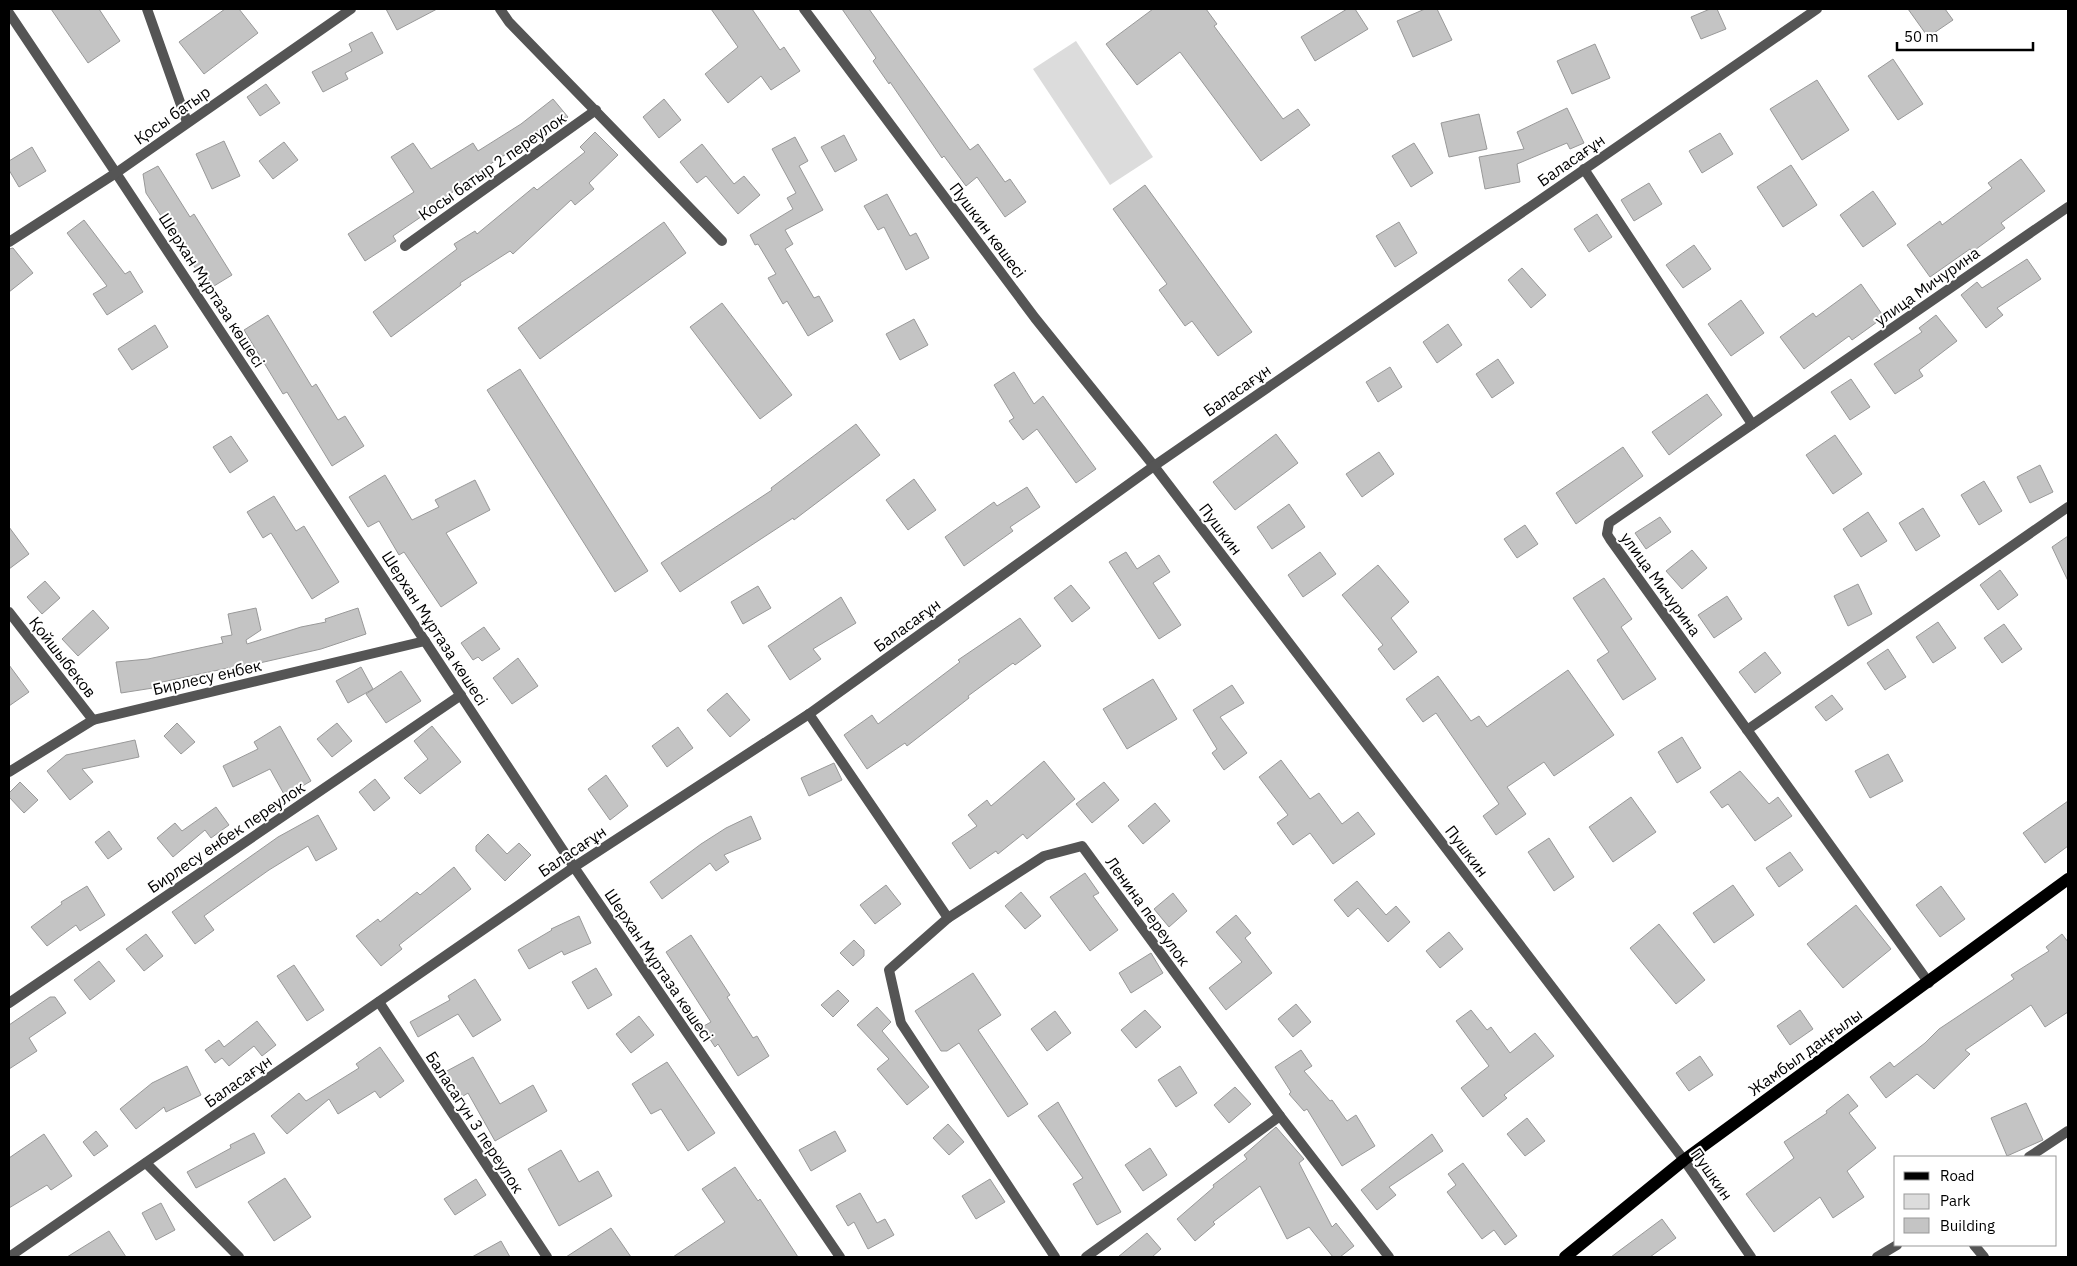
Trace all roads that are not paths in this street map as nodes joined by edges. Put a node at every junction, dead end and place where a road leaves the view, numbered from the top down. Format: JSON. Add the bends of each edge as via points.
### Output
{"nodes":[{"id":1,"x":147,"y":9,"type":"edge"},
{"id":2,"x":351,"y":9,"type":"edge"},
{"id":3,"x":500,"y":9,"type":"edge"},
{"id":4,"x":804,"y":9,"type":"edge"},
{"id":5,"x":1816,"y":9,"type":"edge"},
{"id":6,"x":9,"y":13,"type":"edge"},
{"id":7,"x":596,"y":110,"type":"junction"},
{"id":8,"x":187,"y":122,"type":"junction"},
{"id":9,"x":1584,"y":169,"type":"junction"},
{"id":10,"x":116,"y":172,"type":"junction"},
{"id":11,"x":2068,"y":207,"type":"edge"},
{"id":12,"x":722,"y":240,"type":"dead end"},
{"id":13,"x":9,"y":242,"type":"edge"},
{"id":14,"x":405,"y":246,"type":"dead end"},
{"id":15,"x":1752,"y":424,"type":"junction"},
{"id":16,"x":1154,"y":466,"type":"junction"},
{"id":17,"x":2068,"y":507,"type":"edge"},
{"id":18,"x":9,"y":612,"type":"edge"},
{"id":19,"x":425,"y":641,"type":"junction"},
{"id":20,"x":461,"y":695,"type":"junction"},
{"id":21,"x":809,"y":714,"type":"junction"},
{"id":22,"x":93,"y":720,"type":"junction"},
{"id":23,"x":1747,"y":730,"type":"junction"},
{"id":24,"x":9,"y":772,"type":"edge"},
{"id":25,"x":574,"y":867,"type":"junction"},
{"id":26,"x":2068,"y":880,"type":"edge"},
{"id":27,"x":948,"y":918,"type":"junction"},
{"id":28,"x":1929,"y":983,"type":"junction"},
{"id":29,"x":379,"y":1002,"type":"junction"},
{"id":30,"x":9,"y":1003,"type":"edge"},
{"id":31,"x":1280,"y":1116,"type":"junction"},
{"id":32,"x":2068,"y":1131,"type":"edge"},
{"id":33,"x":2030,"y":1156,"type":"edge"},
{"id":34,"x":1684,"y":1160,"type":"junction"},
{"id":35,"x":146,"y":1163,"type":"junction"},
{"id":36,"x":1895,"y":1246,"type":"edge"},
{"id":37,"x":1975,"y":1246,"type":"edge"},
{"id":38,"x":10,"y":1257,"type":"edge"},
{"id":39,"x":239,"y":1257,"type":"edge"},
{"id":40,"x":547,"y":1257,"type":"edge"},
{"id":41,"x":840,"y":1257,"type":"edge"},
{"id":42,"x":1055,"y":1257,"type":"edge"},
{"id":43,"x":1086,"y":1257,"type":"edge"},
{"id":44,"x":1389,"y":1257,"type":"edge"},
{"id":45,"x":1565,"y":1257,"type":"edge"},
{"id":46,"x":1751,"y":1257,"type":"edge"},
{"id":47,"x":1877,"y":1257,"type":"edge"},
{"id":48,"x":1984,"y":1257,"type":"edge"}],
"edges":[{"from":1,"to":8,"type":"street"},
{"from":2,"to":8,"type":"street","name":"Қосы батыр"},
{"from":3,"to":7,"type":"street"},
{"from":4,"to":16,"type":"street","name":"Пушкин көшесі","via":[[1035,318]]},
{"from":5,"to":9,"type":"street","name":"Баласағұн"},
{"from":6,"to":10,"type":"street","name":"Шерхан Мұртаза көшесі"},
{"from":7,"to":12,"type":"street"},
{"from":7,"to":14,"type":"street","name":"Косы батыр 2 переулок"},
{"from":8,"to":10,"type":"street","name":"Қосы батыр"},
{"from":9,"to":15,"type":"street"},
{"from":9,"to":16,"type":"street","name":"Баласағұн"},
{"from":10,"to":13,"type":"street","name":"Қосы батыр"},
{"from":10,"to":19,"type":"street","name":"Шерхан Мұртаза көшесі"},
{"from":11,"to":15,"type":"street","name":"улица Мичурина"},
{"from":15,"to":23,"type":"street","name":"улица Мичурина","via":[[1609,523],[1607,530],[1610,539]]},
{"from":16,"to":21,"type":"street","name":"Баласағұн"},
{"from":16,"to":34,"type":"street","name":"Пушкин"},
{"from":17,"to":23,"type":"street"},
{"from":18,"to":22,"type":"street","name":"Қойшыбеков"},
{"from":19,"to":20,"type":"street","name":"Шерхан Мұртаза көшесі"},
{"from":19,"to":22,"type":"street","name":"Бирлесу енбек"},
{"from":20,"to":25,"type":"street","name":"Шерхан Мұртаза көшесі"},
{"from":20,"to":30,"type":"street","name":"Бирлесу енбек переулок"},
{"from":21,"to":25,"type":"street","name":"Баласағұн"},
{"from":21,"to":27,"type":"street"},
{"from":22,"to":24,"type":"street","name":"Бирлесу енбек"},
{"from":23,"to":28,"type":"street","name":"улица Мичурина"},
{"from":25,"to":29,"type":"street","name":"Баласағұн"},
{"from":25,"to":41,"type":"street","name":"Шерхан Мұртаза көшесі"},
{"from":26,"to":28,"type":"main road","name":"Жамбыл даңғылы"},
{"from":27,"to":31,"type":"street","name":"Ленина переулок","via":[[1044,856],[1082,846]]},
{"from":27,"to":42,"type":"street","name":"Ленина переулок","via":[[889,970],[901,1023]]},
{"from":28,"to":34,"type":"main road","name":"Жамбыл даңғылы"},
{"from":29,"to":35,"type":"street","name":"Баласағұн"},
{"from":29,"to":40,"type":"street","name":"Баласагун 3 переулок"},
{"from":31,"to":43,"type":"street"},
{"from":31,"to":44,"type":"street","name":"Ленина переулок"},
{"from":32,"to":33,"type":"street"},
{"from":34,"to":45,"type":"main road","name":"Жамбыл даңғылы"},
{"from":34,"to":46,"type":"street","name":"Пушкин"},
{"from":35,"to":38,"type":"street","name":"Баласағұн"},
{"from":35,"to":39,"type":"street"},
{"from":36,"to":47,"type":"street"},
{"from":37,"to":48,"type":"street"}]}
